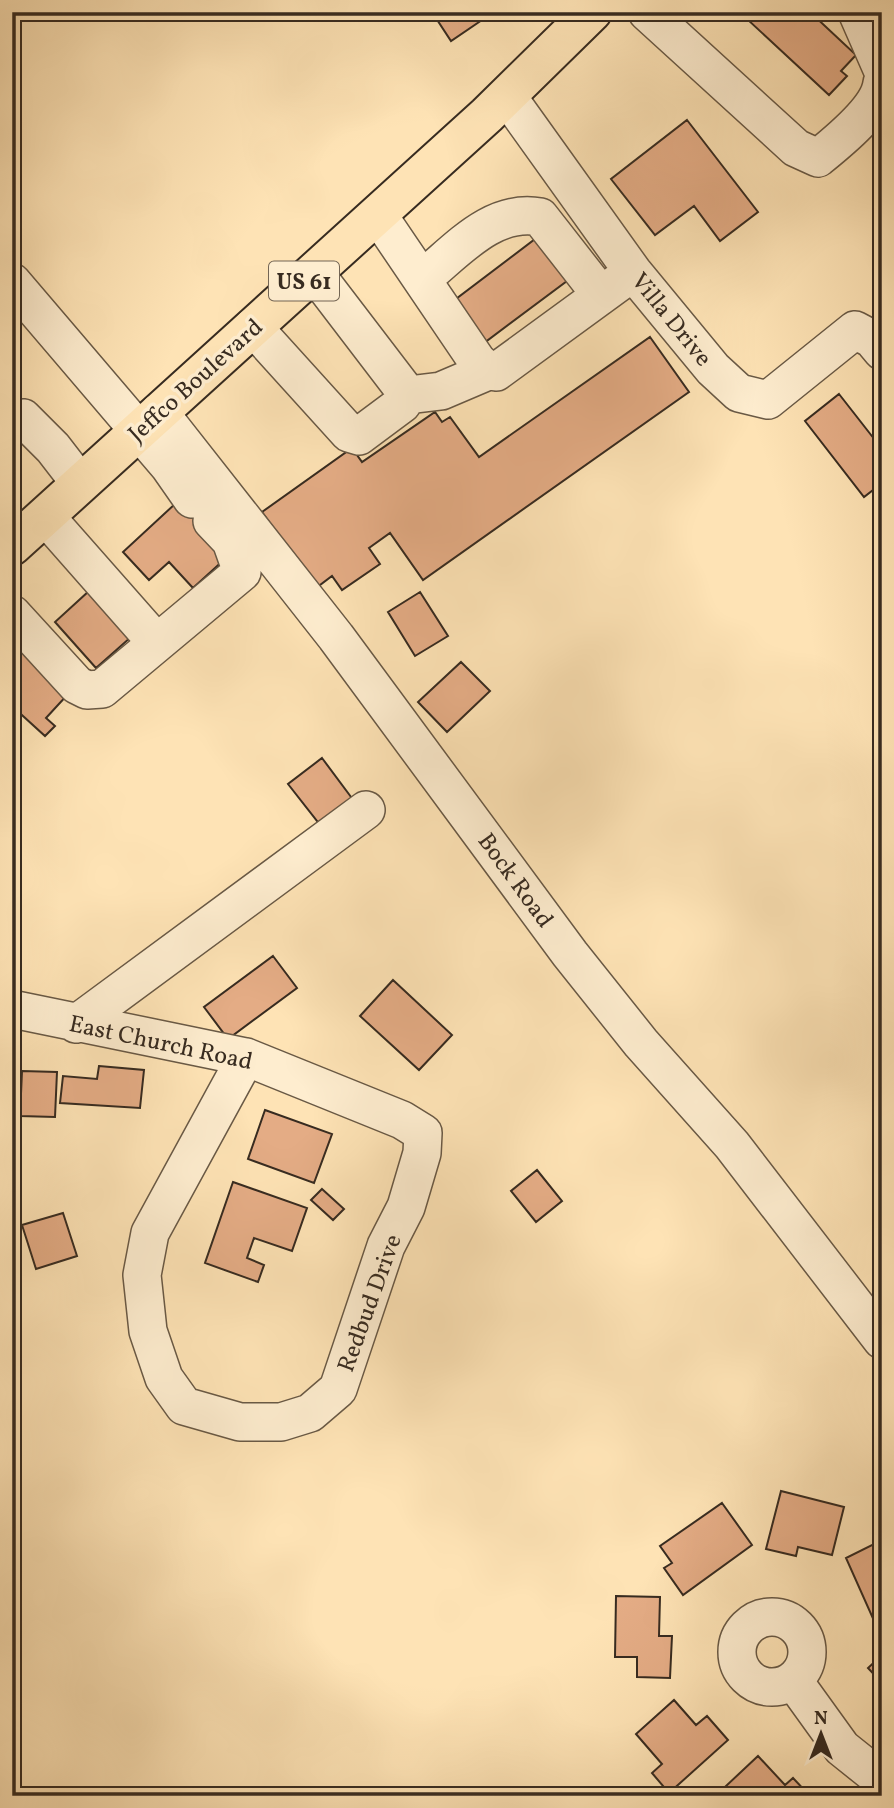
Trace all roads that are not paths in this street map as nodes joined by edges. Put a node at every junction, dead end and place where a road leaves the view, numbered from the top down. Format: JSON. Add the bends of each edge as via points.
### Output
{"nodes":[{"id":1,"x":592,"y":12,"type":"edge"},
{"id":2,"x":647,"y":12,"type":"edge"},
{"id":3,"x":857,"y":12,"type":"edge"},
{"id":4,"x":882,"y":69,"type":"edge"},
{"id":5,"x":882,"y":83,"type":"edge"},
{"id":6,"x":507,"y":96,"type":"junction"},
{"id":7,"x":378,"y":215,"type":"junction"},
{"id":8,"x":314,"y":272,"type":"junction"},
{"id":9,"x":633,"y":272,"type":"junction"},
{"id":10,"x":422,"y":279,"type":"junction"},
{"id":11,"x":12,"y":282,"type":"edge"},
{"id":12,"x":601,"y":295,"type":"junction"},
{"id":13,"x":253,"y":327,"type":"junction"},
{"id":14,"x":882,"y":351,"type":"edge"},
{"id":15,"x":488,"y":371,"type":"junction"},
{"id":16,"x":408,"y":395,"type":"junction"},
{"id":17,"x":149,"y":421,"type":"junction"},
{"id":18,"x":12,"y":425,"type":"edge"},
{"id":19,"x":80,"y":483,"type":"junction"},
{"id":20,"x":24,"y":528,"type":"edge"},
{"id":21,"x":12,"y":614,"type":"edge"},
{"id":22,"x":157,"y":643,"type":"junction"},
{"id":23,"x":366,"y":810,"type":"dead end"},
{"id":24,"x":12,"y":1009,"type":"edge"},
{"id":25,"x":76,"y":1024,"type":"junction"},
{"id":26,"x":246,"y":1057,"type":"junction"},
{"id":27,"x":423,"y":1133,"type":"joint"},
{"id":28,"x":882,"y":1340,"type":"edge"},
{"id":29,"x":793,"y":1680,"type":"dead end"},
{"id":30,"x":882,"y":1780,"type":"edge"}],
"edges":[{"from":1,"to":6,"type":"main road","name":"Jeffco Boulevard","number":"US 61"},
{"from":2,"to":5,"type":"street","via":[[796,148],[818,158],[881,96]]},
{"from":3,"to":4,"type":"street"},
{"from":6,"to":7,"type":"main road","name":"Jeffco Boulevard","number":"US 61"},
{"from":6,"to":9,"type":"street","name":"Villa Drive"},
{"from":7,"to":8,"type":"main road","name":"Jeffco Boulevard","number":"US 61"},
{"from":7,"to":10,"type":"street"},
{"from":8,"to":13,"type":"main road","name":"Jeffco Boulevard","number":"US 61"},
{"from":8,"to":16,"type":"street"},
{"from":9,"to":12,"type":"street"},
{"from":9,"to":14,"type":"street","name":"Villa Drive","via":[[713,369],[739,393],[768,400],[855,330]]},
{"from":10,"to":12,"type":"street","via":[[494,221],[522,214],[540,217]]},
{"from":10,"to":15,"type":"street"},
{"from":11,"to":17,"type":"street"},
{"from":12,"to":15,"type":"street","via":[[496,372]]},
{"from":13,"to":16,"type":"street","via":[[349,433],[359,436]]},
{"from":13,"to":17,"type":"main road","name":"Jeffco Boulevard","number":"US 61"},
{"from":15,"to":16,"type":"street","via":[[441,391]]},
{"from":17,"to":19,"type":"main road","name":"Jeffco Boulevard","number":"US 61"},
{"from":17,"to":22,"type":"street","via":[[199,507],[231,541],[242,572]]},
{"from":17,"to":28,"type":"street","name":"Bock Road","via":[[336,637],[570,954],[732,1145]]},
{"from":18,"to":19,"type":"street","via":[[23,418]]},
{"from":19,"to":20,"type":"main road","name":"Jeffco Boulevard","number":"US 61"},
{"from":20,"to":22,"type":"street"},
{"from":21,"to":22,"type":"street","via":[[77,685],[87,690],[102,689]]},
{"from":23,"to":25,"type":"street"},
{"from":24,"to":25,"type":"street","name":"East Church Road"},
{"from":25,"to":26,"type":"street","name":"East Church Road"},
{"from":26,"to":27,"type":"street","name":"East Church Road","via":[[402,1120]]},
{"from":26,"to":27,"type":"street","name":"Redbud Drive","via":[[150,1233],[142,1275],[148,1331],[164,1378],[184,1406],[240,1422],[281,1422],[310,1413],[338,1389],[386,1246],[406,1207],[422,1153]]},
{"from":29,"to":30,"type":"street","via":[[842,1748]]}]}
